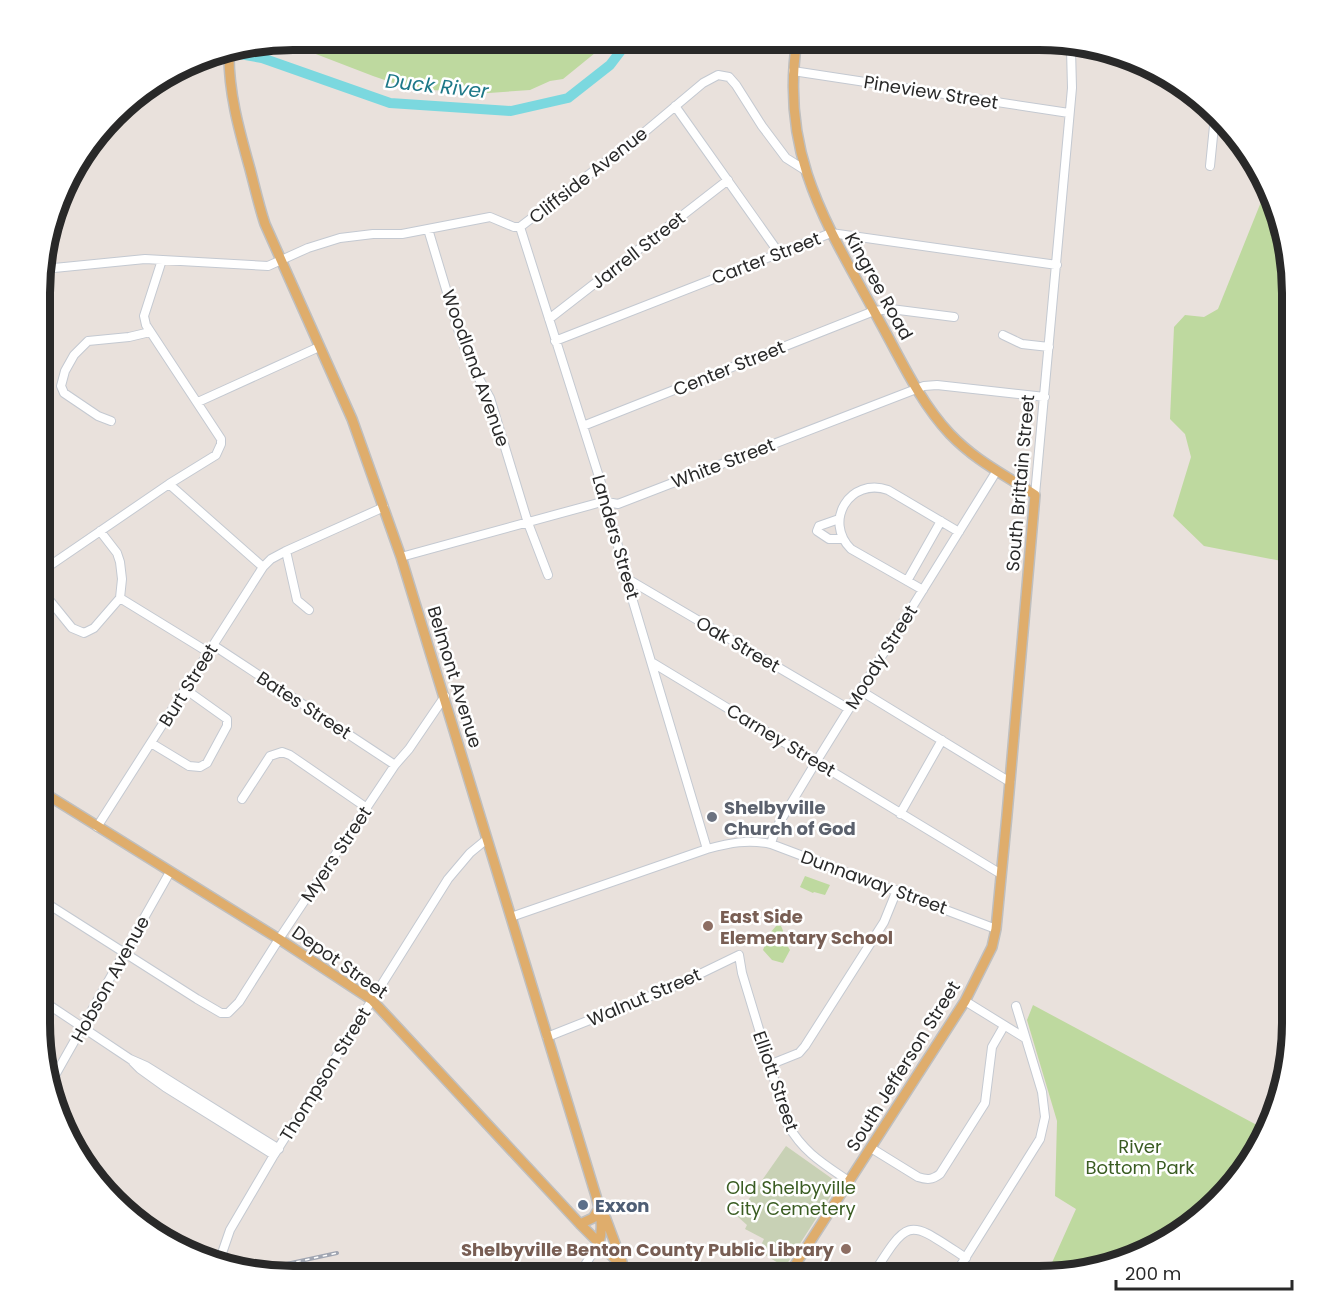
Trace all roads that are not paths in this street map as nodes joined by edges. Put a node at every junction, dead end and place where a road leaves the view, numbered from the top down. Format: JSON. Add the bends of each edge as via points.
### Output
{"nodes":[{"id":1,"x":796,"y":50,"type":"edge"},
{"id":2,"x":1071,"y":52,"type":"edge"},
{"id":3,"x":230,"y":58,"type":"edge"},
{"id":4,"x":793,"y":71,"type":"junction"},
{"id":5,"x":675,"y":106,"type":"junction"},
{"id":6,"x":1069,"y":113,"type":"junction"},
{"id":7,"x":1214,"y":124,"type":"edge"},
{"id":8,"x":1209,"y":166,"type":"dead end"},
{"id":9,"x":805,"y":170,"type":"junction"},
{"id":10,"x":728,"y":180,"type":"junction"},
{"id":11,"x":520,"y":227,"type":"junction"},
{"id":12,"x":428,"y":229,"type":"junction"},
{"id":13,"x":831,"y":233,"type":"junction"},
{"id":14,"x":779,"y":253,"type":"junction"},
{"id":15,"x":162,"y":260,"type":"junction"},
{"id":16,"x":281,"y":261,"type":"junction"},
{"id":17,"x":1057,"y":264,"type":"junction"},
{"id":18,"x":51,"y":268,"type":"edge"},
{"id":19,"x":874,"y":311,"type":"junction"},
{"id":20,"x":954,"y":318,"type":"dead end"},
{"id":21,"x":549,"y":319,"type":"junction"},
{"id":22,"x":150,"y":332,"type":"junction"},
{"id":23,"x":1003,"y":335,"type":"dead end"},
{"id":24,"x":555,"y":340,"type":"junction"},
{"id":25,"x":319,"y":347,"type":"junction"},
{"id":26,"x":1049,"y":347,"type":"junction"},
{"id":27,"x":916,"y":388,"type":"junction"},
{"id":28,"x":1044,"y":397,"type":"junction"},
{"id":29,"x":198,"y":402,"type":"junction"},
{"id":30,"x":111,"y":421,"type":"dead end"},
{"id":31,"x":583,"y":426,"type":"junction"},
{"id":32,"x":996,"y":472,"type":"junction"},
{"id":33,"x":169,"y":484,"type":"junction"},
{"id":34,"x":1035,"y":495,"type":"junction"},
{"id":35,"x":607,"y":502,"type":"junction"},
{"id":36,"x":384,"y":507,"type":"junction"},
{"id":37,"x":839,"y":519,"type":"junction"},
{"id":38,"x":941,"y":521,"type":"junction"},
{"id":39,"x":528,"y":523,"type":"junction"},
{"id":40,"x":100,"y":531,"type":"junction"},
{"id":41,"x":959,"y":532,"type":"junction"},
{"id":42,"x":842,"y":539,"type":"junction"},
{"id":43,"x":286,"y":551,"type":"junction"},
{"id":44,"x":401,"y":557,"type":"junction"},
{"id":45,"x":50,"y":565,"type":"edge"},
{"id":46,"x":263,"y":567,"type":"junction"},
{"id":47,"x":548,"y":575,"type":"dead end"},
{"id":48,"x":627,"y":578,"type":"junction"},
{"id":49,"x":907,"y":581,"type":"junction"},
{"id":50,"x":923,"y":590,"type":"junction"},
{"id":51,"x":120,"y":598,"type":"junction"},
{"id":52,"x":50,"y":601,"type":"edge"},
{"id":53,"x":309,"y":610,"type":"dead end"},
{"id":54,"x":211,"y":649,"type":"junction"},
{"id":55,"x":653,"y":663,"type":"junction"},
{"id":56,"x":185,"y":689,"type":"junction"},
{"id":57,"x":861,"y":691,"type":"junction"},
{"id":58,"x":445,"y":696,"type":"junction"},
{"id":59,"x":849,"y":709,"type":"junction"},
{"id":60,"x":942,"y":740,"type":"junction"},
{"id":61,"x":151,"y":743,"type":"junction"},
{"id":62,"x":816,"y":762,"type":"junction"},
{"id":63,"x":394,"y":765,"type":"junction"},
{"id":64,"x":1010,"y":782,"type":"junction"},
{"id":65,"x":50,"y":797,"type":"edge"},
{"id":66,"x":242,"y":799,"type":"dead end"},
{"id":67,"x":367,"y":808,"type":"junction"},
{"id":68,"x":900,"y":814,"type":"junction"},
{"id":69,"x":97,"y":827,"type":"junction"},
{"id":70,"x":487,"y":839,"type":"junction"},
{"id":71,"x":771,"y":844,"type":"junction"},
{"id":72,"x":706,"y":849,"type":"junction"},
{"id":73,"x":170,"y":872,"type":"junction"},
{"id":74,"x":1001,"y":874,"type":"junction"},
{"id":75,"x":897,"y":890,"type":"junction"},
{"id":76,"x":50,"y":905,"type":"edge"},
{"id":77,"x":511,"y":917,"type":"junction"},
{"id":78,"x":996,"y":929,"type":"junction"},
{"id":79,"x":279,"y":939,"type":"junction"},
{"id":80,"x":125,"y":951,"type":"junction"},
{"id":81,"x":740,"y":955,"type":"joint"},
{"id":82,"x":372,"y":1000,"type":"junction"},
{"id":83,"x":965,"y":1001,"type":"junction"},
{"id":84,"x":50,"y":1006,"type":"edge"},
{"id":85,"x":1016,"y":1006,"type":"dead end"},
{"id":86,"x":1004,"y":1026,"type":"junction"},
{"id":87,"x":83,"y":1028,"type":"junction"},
{"id":88,"x":547,"y":1037,"type":"junction"},
{"id":89,"x":1024,"y":1038,"type":"junction"},
{"id":90,"x":769,"y":1065,"type":"junction"},
{"id":91,"x":55,"y":1075,"type":"edge"},
{"id":92,"x":871,"y":1148,"type":"junction"},
{"id":93,"x":276,"y":1152,"type":"junction"},
{"id":94,"x":850,"y":1182,"type":"junction"},
{"id":95,"x":599,"y":1208,"type":"junction"},
{"id":96,"x":580,"y":1224,"type":"junction"},
{"id":97,"x":598,"y":1243,"type":"junction"},
{"id":98,"x":221,"y":1256,"type":"edge"},
{"id":99,"x":966,"y":1258,"type":"junction"},
{"id":100,"x":584,"y":1266,"type":"edge"},
{"id":101,"x":624,"y":1266,"type":"joint"},
{"id":102,"x":795,"y":1266,"type":"edge"},
{"id":103,"x":878,"y":1266,"type":"edge"},
{"id":104,"x":961,"y":1266,"type":"edge"}],
"edges":[{"from":1,"to":4,"type":"main road","name":"Kingree Road"},
{"from":2,"to":6,"type":"street","name":"South Brittain Street"},
{"from":3,"to":16,"type":"main road","name":"Belmont Avenue","via":[[239,132],[265,224]]},
{"from":4,"to":6,"type":"street","name":"Pineview Street"},
{"from":4,"to":9,"type":"main road","name":"Kingree Road","via":[[793,103]]},
{"from":5,"to":9,"type":"street","name":"Cliffside Avenue","via":[[711,78],[729,78],[786,158]]},
{"from":5,"to":10,"type":"street"},
{"from":5,"to":11,"type":"street","name":"Cliffside Avenue"},
{"from":6,"to":17,"type":"street","name":"South Brittain Street"},
{"from":7,"to":8,"type":"street"},
{"from":9,"to":13,"type":"main road","name":"Kingree Road"},
{"from":10,"to":14,"type":"street"},
{"from":10,"to":21,"type":"street","name":"Jarrell Street"},
{"from":11,"to":12,"type":"street","name":"Cliffside Avenue","via":[[490,217]]},
{"from":11,"to":21,"type":"street","name":"Landers Street"},
{"from":12,"to":16,"type":"street","name":"Cliffside Avenue","via":[[340,238]]},
{"from":12,"to":39,"type":"street","name":"Woodland Avenue","via":[[461,339],[490,398]]},
{"from":13,"to":14,"type":"street","name":"Carter Street"},
{"from":13,"to":17,"type":"street","name":"Carter Street"},
{"from":13,"to":19,"type":"main road","name":"Kingree Road"},
{"from":14,"to":24,"type":"street","name":"Carter Street"},
{"from":15,"to":16,"type":"street","name":"Cliffside Avenue","via":[[268,266]]},
{"from":15,"to":18,"type":"street","name":"Cliffside Avenue"},
{"from":15,"to":22,"type":"street","via":[[144,316]]},
{"from":16,"to":25,"type":"main road","name":"Belmont Avenue"},
{"from":17,"to":26,"type":"street","name":"South Brittain Street"},
{"from":19,"to":20,"type":"street","via":[[891,309]]},
{"from":19,"to":27,"type":"main road","name":"Kingree Road"},
{"from":19,"to":31,"type":"street","name":"Center Street"},
{"from":21,"to":24,"type":"street","name":"Landers Street"},
{"from":22,"to":29,"type":"street"},
{"from":22,"to":30,"type":"street","via":[[88,341],[65,371],[64,393]]},
{"from":23,"to":26,"type":"street","via":[[1022,344]]},
{"from":24,"to":31,"type":"street","name":"Landers Street"},
{"from":25,"to":29,"type":"street"},
{"from":25,"to":36,"type":"main road","name":"Belmont Avenue","via":[[352,419]]},
{"from":26,"to":28,"type":"street","name":"South Brittain Street"},
{"from":27,"to":28,"type":"street","name":"White Street","via":[[937,385]]},
{"from":27,"to":32,"type":"main road","name":"Kingree Road","via":[[949,432]]},
{"from":27,"to":35,"type":"street","name":"White Street","via":[[618,504]]},
{"from":28,"to":34,"type":"street","name":"South Brittain Street"},
{"from":29,"to":33,"type":"street","via":[[221,439],[219,450]]},
{"from":31,"to":35,"type":"street","name":"Landers Street"},
{"from":32,"to":34,"type":"main road","name":"Kingree Road"},
{"from":32,"to":41,"type":"street","name":"Moody Street"},
{"from":33,"to":40,"type":"street"},
{"from":33,"to":46,"type":"street"},
{"from":34,"to":64,"type":"main road","name":"South Brittain Street"},
{"from":35,"to":39,"type":"street","name":"White Street"},
{"from":35,"to":48,"type":"street","name":"Landers Street"},
{"from":36,"to":43,"type":"street","name":"Burt Street"},
{"from":36,"to":44,"type":"main road","name":"Belmont Avenue"},
{"from":37,"to":38,"type":"street","via":[[851,497],[872,486],[888,490]]},
{"from":37,"to":42,"type":"street"},
{"from":37,"to":42,"type":"street","via":[[819,526],[817,531],[829,539]]},
{"from":38,"to":41,"type":"street"},
{"from":38,"to":49,"type":"street"},
{"from":39,"to":44,"type":"street","name":"White Street"},
{"from":39,"to":47,"type":"street","name":"Woodland Avenue"},
{"from":40,"to":45,"type":"street"},
{"from":40,"to":51,"type":"street","via":[[120,562]]},
{"from":41,"to":50,"type":"street","name":"Moody Street"},
{"from":42,"to":49,"type":"street","via":[[851,549]]},
{"from":43,"to":46,"type":"street","name":"Burt Street"},
{"from":43,"to":53,"type":"street","via":[[297,600]]},
{"from":44,"to":58,"type":"main road","name":"Belmont Avenue"},
{"from":46,"to":54,"type":"street","name":"Burt Street"},
{"from":48,"to":55,"type":"street","name":"Landers Street"},
{"from":48,"to":59,"type":"street","name":"Oak Street"},
{"from":49,"to":50,"type":"street"},
{"from":50,"to":57,"type":"street","name":"Moody Street"},
{"from":51,"to":52,"type":"street","via":[[84,633],[72,627]]},
{"from":51,"to":54,"type":"street","name":"Bates Street"},
{"from":54,"to":56,"type":"street","name":"Burt Street"},
{"from":54,"to":63,"type":"street","name":"Bates Street"},
{"from":55,"to":62,"type":"street","name":"Carney Street"},
{"from":55,"to":72,"type":"street","name":"Landers Street"},
{"from":56,"to":61,"type":"street","name":"Burt Street"},
{"from":56,"to":61,"type":"street","via":[[227,719],[207,763],[189,766]]},
{"from":57,"to":59,"type":"street","name":"Moody Street"},
{"from":57,"to":60,"type":"street"},
{"from":58,"to":63,"type":"street","name":"Myers Street"},
{"from":58,"to":70,"type":"main road","name":"Belmont Avenue"},
{"from":59,"to":62,"type":"street","name":"Moody Street"},
{"from":60,"to":64,"type":"street"},
{"from":60,"to":68,"type":"street"},
{"from":61,"to":69,"type":"street","name":"Burt Street"},
{"from":62,"to":68,"type":"street","name":"Carney Street"},
{"from":62,"to":71,"type":"street","name":"Moody Street","via":[[775,830]]},
{"from":63,"to":67,"type":"street","name":"Myers Street"},
{"from":64,"to":74,"type":"main road","name":"South Brittain Street"},
{"from":65,"to":69,"type":"main road","name":"Depot Street"},
{"from":66,"to":67,"type":"street","via":[[270,756],[282,752]]},
{"from":67,"to":79,"type":"street","name":"Myers Street"},
{"from":68,"to":74,"type":"street","name":"Carney Street"},
{"from":69,"to":73,"type":"main road","name":"Depot Street"},
{"from":70,"to":77,"type":"main road","name":"Belmont Avenue"},
{"from":70,"to":82,"type":"street","name":"Thompson Street","via":[[448,879]]},
{"from":71,"to":72,"type":"street","name":"Dunnaway Street","via":[[745,840]]},
{"from":71,"to":75,"type":"street","name":"Dunnaway Street"},
{"from":72,"to":77,"type":"street","name":"Dunnaway Street"},
{"from":73,"to":79,"type":"main road","name":"Depot Street"},
{"from":73,"to":80,"type":"street","name":"Hobson Avenue"},
{"from":74,"to":78,"type":"main road","name":"South Brittain Street"},
{"from":75,"to":78,"type":"street","name":"Dunnaway Street"},
{"from":75,"to":90,"type":"street","via":[[884,922],[805,1047]]},
{"from":76,"to":80,"type":"street"},
{"from":77,"to":88,"type":"main road","name":"Belmont Avenue"},
{"from":78,"to":83,"type":"main road","name":"South Jefferson Street","via":[[992,947]]},
{"from":79,"to":80,"type":"street","name":"Myers Street","via":[[228,1013],[197,999]]},
{"from":79,"to":82,"type":"main road","name":"Depot Street"},
{"from":80,"to":87,"type":"street","name":"Hobson Avenue"},
{"from":81,"to":88,"type":"street","name":"Walnut Street","via":[[673,987]]},
{"from":81,"to":90,"type":"street","name":"Elliott Street"},
{"from":82,"to":93,"type":"street","name":"Thompson Street"},
{"from":82,"to":96,"type":"main road","name":"Depot Street"},
{"from":83,"to":86,"type":"street"},
{"from":83,"to":92,"type":"main road","name":"South Jefferson Street"},
{"from":84,"to":87,"type":"street"},
{"from":85,"to":89,"type":"street"},
{"from":86,"to":89,"type":"street"},
{"from":86,"to":92,"type":"street","via":[[992,1047],[985,1103],[940,1174],[925,1180]]},
{"from":87,"to":91,"type":"street","name":"Hobson Avenue"},
{"from":87,"to":93,"type":"street"},
{"from":88,"to":95,"type":"main road","name":"Belmont Avenue"},
{"from":89,"to":99,"type":"street","via":[[1042,1092],[1045,1117],[1040,1139]]},
{"from":90,"to":94,"type":"street","name":"Elliott Street","via":[[788,1125],[798,1142]]},
{"from":92,"to":94,"type":"main road","name":"South Jefferson Street"},
{"from":93,"to":98,"type":"street","name":"Thompson Street","via":[[230,1230]]},
{"from":94,"to":102,"type":"main road","name":"South Jefferson Street"},
{"from":95,"to":96,"type":"main road","via":[[593,1218]]},
{"from":95,"to":97,"type":"main road","name":"Belmont Avenue","via":[[602,1233]]},
{"from":95,"to":101,"type":"main road"},
{"from":96,"to":97,"type":"main road","name":"Depot Street"},
{"from":97,"to":100,"type":"street"},
{"from":97,"to":101,"type":"main road","name":"Depot Street"},
{"from":99,"to":103,"type":"street","via":[[924,1230],[909,1229],[898,1236]]},
{"from":99,"to":104,"type":"street"}]}
